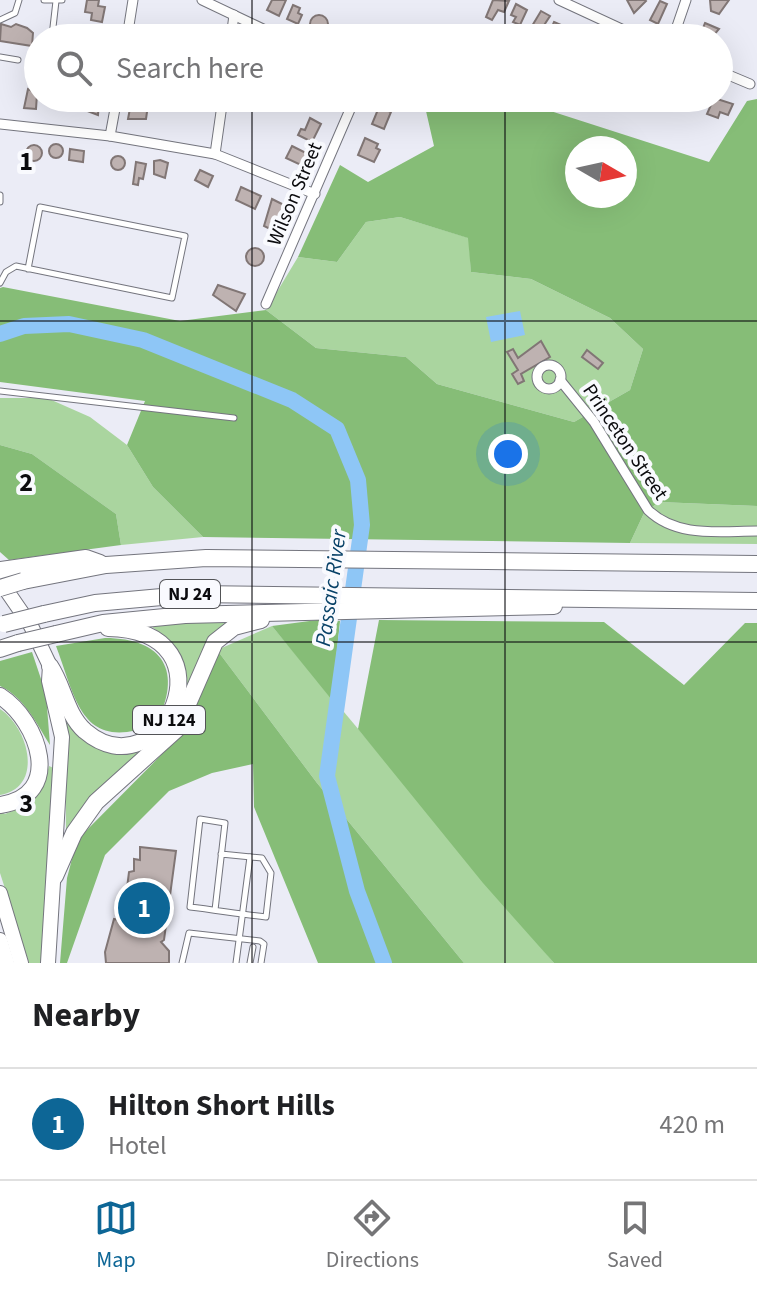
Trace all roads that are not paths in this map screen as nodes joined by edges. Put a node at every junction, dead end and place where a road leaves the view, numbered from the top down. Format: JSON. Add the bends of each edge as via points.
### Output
{"nodes":[{"id":1,"x":19,"y":0,"type":"edge"},
{"id":2,"x":44,"y":0,"type":"edge"},
{"id":3,"x":133,"y":0,"type":"edge"},
{"id":4,"x":202,"y":0,"type":"edge"},
{"id":5,"x":559,"y":0,"type":"edge"},
{"id":6,"x":686,"y":0,"type":"edge"},
{"id":7,"x":59,"y":1,"type":"edge"},
{"id":8,"x":234,"y":15,"type":"junction"},
{"id":9,"x":0,"y":20,"type":"edge"},
{"id":10,"x":54,"y":24,"type":"edge"},
{"id":11,"x":129,"y":24,"type":"edge"},
{"id":12,"x":233,"y":24,"type":"edge"},
{"id":13,"x":253,"y":24,"type":"edge"},
{"id":14,"x":611,"y":24,"type":"edge"},
{"id":15,"x":678,"y":24,"type":"edge"},
{"id":16,"x":0,"y":57,"type":"edge"},
{"id":17,"x":18,"y":60,"type":"dead end"},
{"id":18,"x":733,"y":77,"type":"edge"},
{"id":19,"x":750,"y":84,"type":"dead end"},
{"id":20,"x":114,"y":112,"type":"edge"},
{"id":21,"x":221,"y":112,"type":"edge"},
{"id":22,"x":349,"y":112,"type":"edge"},
{"id":23,"x":0,"y":124,"type":"edge"},
{"id":24,"x":110,"y":136,"type":"junction"},
{"id":25,"x":215,"y":154,"type":"junction"},
{"id":26,"x":315,"y":194,"type":"junction"},
{"id":27,"x":0,"y":195,"type":"edge"},
{"id":28,"x":0,"y":202,"type":"edge"},
{"id":29,"x":28,"y":269,"type":"junction"},
{"id":30,"x":0,"y":283,"type":"edge"},
{"id":31,"x":266,"y":304,"type":"dead end"},
{"id":32,"x":560,"y":380,"type":"dead end"},
{"id":33,"x":0,"y":391,"type":"edge"},
{"id":34,"x":234,"y":418,"type":"dead end"},
{"id":35,"x":757,"y":531,"type":"edge"},
{"id":36,"x":757,"y":564,"type":"edge"},
{"id":37,"x":106,"y":565,"type":"junction"},
{"id":38,"x":6,"y":569,"type":"edge"},
{"id":39,"x":0,"y":581,"type":"edge"},
{"id":40,"x":0,"y":588,"type":"edge"},
{"id":41,"x":757,"y":601,"type":"edge"},
{"id":42,"x":338,"y":604,"type":"junction"},
{"id":43,"x":289,"y":613,"type":"junction"},
{"id":44,"x":2,"y":625,"type":"edge"},
{"id":45,"x":79,"y":629,"type":"junction"},
{"id":46,"x":0,"y":649,"type":"edge"},
{"id":47,"x":50,"y":666,"type":"junction"},
{"id":48,"x":0,"y":696,"type":"edge"},
{"id":49,"x":0,"y":805,"type":"edge"},
{"id":50,"x":221,"y":854,"type":"junction"},
{"id":51,"x":250,"y":857,"type":"junction"},
{"id":52,"x":55,"y":876,"type":"junction"},
{"id":53,"x":0,"y":893,"type":"edge"},
{"id":54,"x":215,"y":910,"type":"junction"},
{"id":55,"x":243,"y":914,"type":"junction"},
{"id":56,"x":239,"y":939,"type":"junction"},
{"id":57,"x":0,"y":940,"type":"edge"},
{"id":58,"x":253,"y":947,"type":"dead end"},
{"id":59,"x":7,"y":963,"type":"edge"},
{"id":60,"x":21,"y":963,"type":"edge"},
{"id":61,"x":48,"y":963,"type":"edge"},
{"id":62,"x":182,"y":963,"type":"edge"},
{"id":63,"x":236,"y":963,"type":"edge"},
{"id":64,"x":250,"y":963,"type":"edge"},
{"id":65,"x":261,"y":963,"type":"edge"}],
"edges":[{"from":1,"to":9,"type":"lane","via":[[15,13]]},
{"from":2,"to":7,"type":"lane"},
{"from":3,"to":11,"type":"street"},
{"from":4,"to":8,"type":"street"},
{"from":5,"to":14,"type":"street"},
{"from":6,"to":15,"type":"street"},
{"from":7,"to":10,"type":"lane"},
{"from":8,"to":12,"type":"street"},
{"from":8,"to":13,"type":"street"},
{"from":16,"to":17,"type":"lane"},
{"from":18,"to":19,"type":"street"},
{"from":20,"to":24,"type":"street"},
{"from":21,"to":25,"type":"street"},
{"from":22,"to":26,"type":"street","name":"Wilson Street"},
{"from":23,"to":24,"type":"street"},
{"from":24,"to":25,"type":"street"},
{"from":25,"to":26,"type":"street"},
{"from":26,"to":31,"type":"street","name":"Wilson Street"},
{"from":27,"to":28,"type":"lane"},
{"from":29,"to":29,"type":"lane","via":[[172,298],[185,236],[40,207]]},
{"from":29,"to":30,"type":"lane","via":[[16,266]]},
{"from":32,"to":35,"type":"street","name":"Princeton Street","via":[[657,519],[684,531]]},
{"from":33,"to":34,"type":"lane"},
{"from":36,"to":37,"type":"highway","number":"NJ 24","via":[[206,558]]},
{"from":37,"to":38,"type":"highway","via":[[86,558]]},
{"from":37,"to":40,"type":"highway","number":"NJ 24","bridge":true},
{"from":39,"to":47,"type":"main road","number":"NJ 124"},
{"from":41,"to":42,"type":"highway","number":"NJ 24","via":[[582,598]]},
{"from":42,"to":43,"type":"highway"},
{"from":42,"to":44,"type":"highway","number":"NJ 24","bridge":true,"via":[[195,594],[95,603]]},
{"from":43,"to":45,"type":"highway","via":[[148,617]]},
{"from":43,"to":52,"type":"highway","via":[[242,624],[220,636],[177,729],[84,817]]},
{"from":45,"to":46,"type":"highway","number":"NJ 124","bridge":true},
{"from":45,"to":47,"type":"highway","number":"NJ 124","via":[[125,629],[160,644],[179,676],[179,697],[170,718],[156,733],[133,743],[93,737],[75,720]]},
{"from":47,"to":52,"type":"main road","via":[[62,737]]},
{"from":48,"to":49,"type":"highway","via":[[27,721],[40,756],[32,787]]},
{"from":50,"to":51,"type":"lane"},
{"from":50,"to":54,"type":"lane"},
{"from":50,"to":54,"type":"lane","via":[[225,823],[200,819],[190,907]]},
{"from":51,"to":55,"type":"lane"},
{"from":51,"to":55,"type":"lane","via":[[262,858],[271,873],[266,917]]},
{"from":52,"to":61,"type":"main road"},
{"from":53,"to":60,"type":"main road"},
{"from":54,"to":55,"type":"lane"},
{"from":55,"to":56,"type":"lane"},
{"from":56,"to":62,"type":"lane","via":[[189,933]]},
{"from":56,"to":63,"type":"lane"},
{"from":56,"to":65,"type":"lane","via":[[264,944]]},
{"from":57,"to":59,"type":"main road"},
{"from":58,"to":64,"type":"lane"}]}
